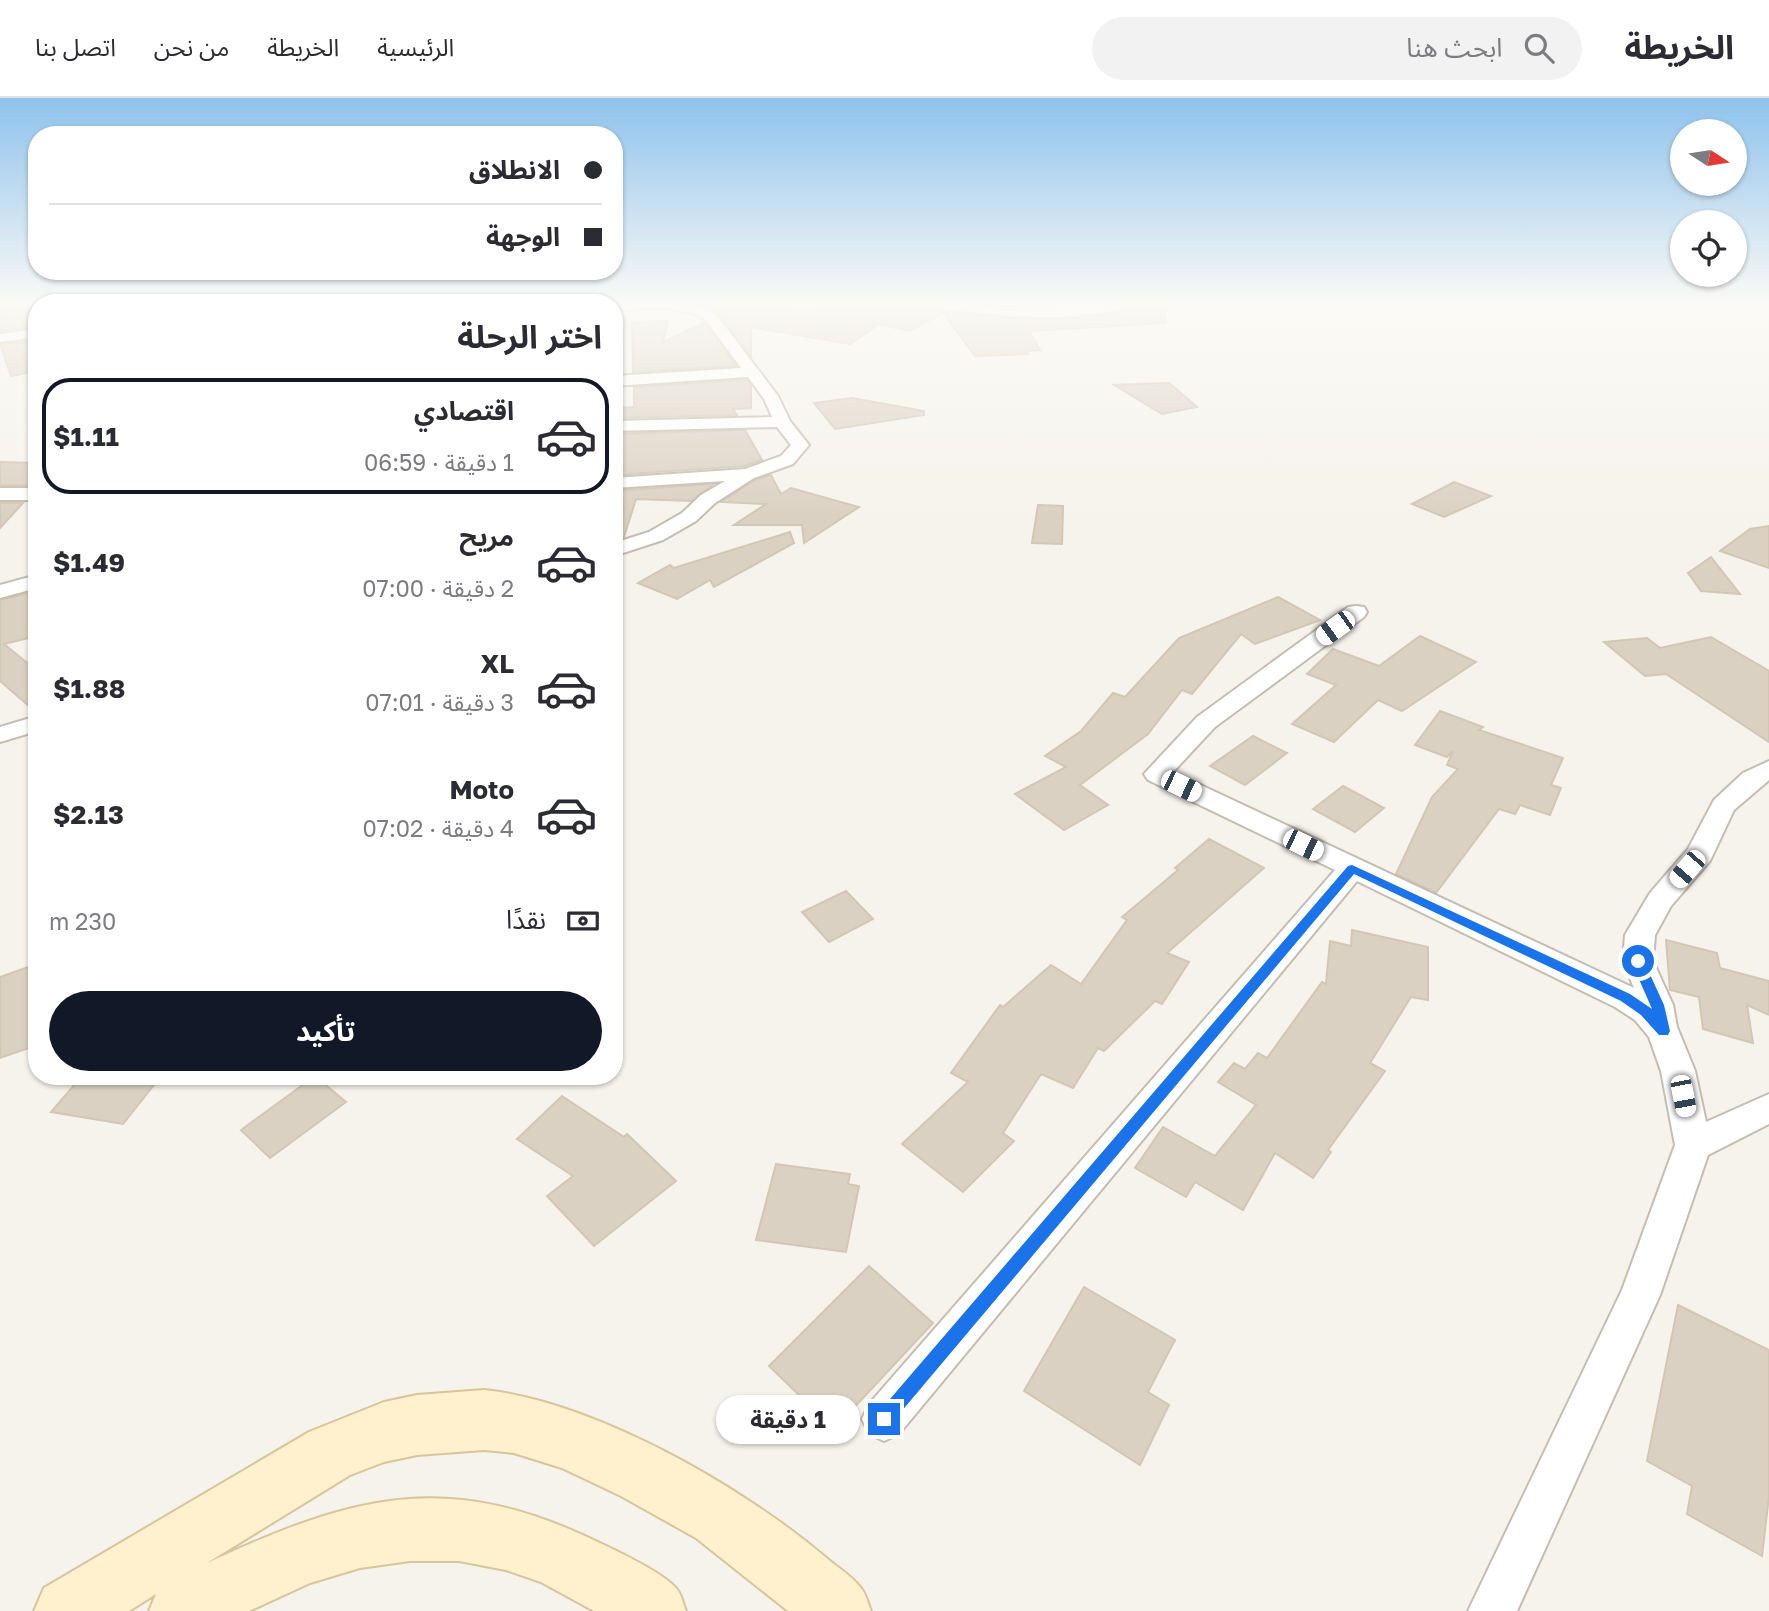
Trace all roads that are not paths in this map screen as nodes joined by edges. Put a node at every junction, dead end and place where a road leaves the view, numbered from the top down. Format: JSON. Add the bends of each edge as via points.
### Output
{"nodes":[{"id":1,"x":713,"y":375,"type":"edge"},
{"id":2,"x":755,"y":375,"type":"edge"},
{"id":3,"x":623,"y":380,"type":"edge"},
{"id":4,"x":782,"y":422,"type":"junction"},
{"id":5,"x":623,"y":426,"type":"edge"},
{"id":6,"x":748,"y":474,"type":"junction"},
{"id":7,"x":623,"y":482,"type":"edge"},
{"id":8,"x":0,"y":494,"type":"edge"},
{"id":9,"x":28,"y":494,"type":"edge"},
{"id":10,"x":623,"y":547,"type":"edge"},
{"id":11,"x":28,"y":584,"type":"edge"},
{"id":12,"x":0,"y":592,"type":"edge"},
{"id":13,"x":1356,"y":612,"type":"dead end"},
{"id":14,"x":28,"y":726,"type":"edge"},
{"id":15,"x":0,"y":735,"type":"edge"},
{"id":16,"x":1769,"y":769,"type":"edge"},
{"id":17,"x":1352,"y":869,"type":"junction"},
{"id":18,"x":1663,"y":1031,"type":"junction"},
{"id":19,"x":1769,"y":1108,"type":"edge"},
{"id":20,"x":1693,"y":1145,"type":"junction"},
{"id":21,"x":884,"y":1419,"type":"dead end"},
{"id":22,"x":68,"y":1611,"type":"edge"},
{"id":23,"x":182,"y":1611,"type":"edge"},
{"id":24,"x":653,"y":1611,"type":"edge"},
{"id":25,"x":838,"y":1611,"type":"edge"},
{"id":26,"x":1492,"y":1611,"type":"edge"}],
"edges":[{"from":1,"to":3,"type":"street"},
{"from":2,"to":4,"type":"street"},
{"from":4,"to":5,"type":"street"},
{"from":4,"to":6,"type":"street","via":[[800,445],[788,460]]},
{"from":6,"to":7,"type":"street"},
{"from":6,"to":10,"type":"street","via":[[689,517],[656,536]]},
{"from":8,"to":9,"type":"street"},
{"from":11,"to":12,"type":"street"},
{"from":13,"to":17,"type":"street","via":[[1206,722],[1157,774]]},
{"from":14,"to":15,"type":"street"},
{"from":16,"to":18,"type":"street","via":[[1723,806],[1700,854],[1660,900],[1640,935],[1638,961]]},
{"from":17,"to":18,"type":"street","via":[[1626,998],[1646,1011]]},
{"from":17,"to":21,"type":"street"},
{"from":18,"to":20,"type":"street","via":[[1678,1071]]},
{"from":19,"to":20,"type":"street"},
{"from":20,"to":26,"type":"street","via":[[1640,1295]]},
{"from":22,"to":25,"type":"main road","via":[[330,1453],[417,1424],[484,1420],[514,1423],[570,1440],[643,1474],[718,1516]]},
{"from":23,"to":24,"type":"main road","via":[[276,1564],[331,1543],[424,1527],[504,1537],[536,1547],[581,1565]]}]}
